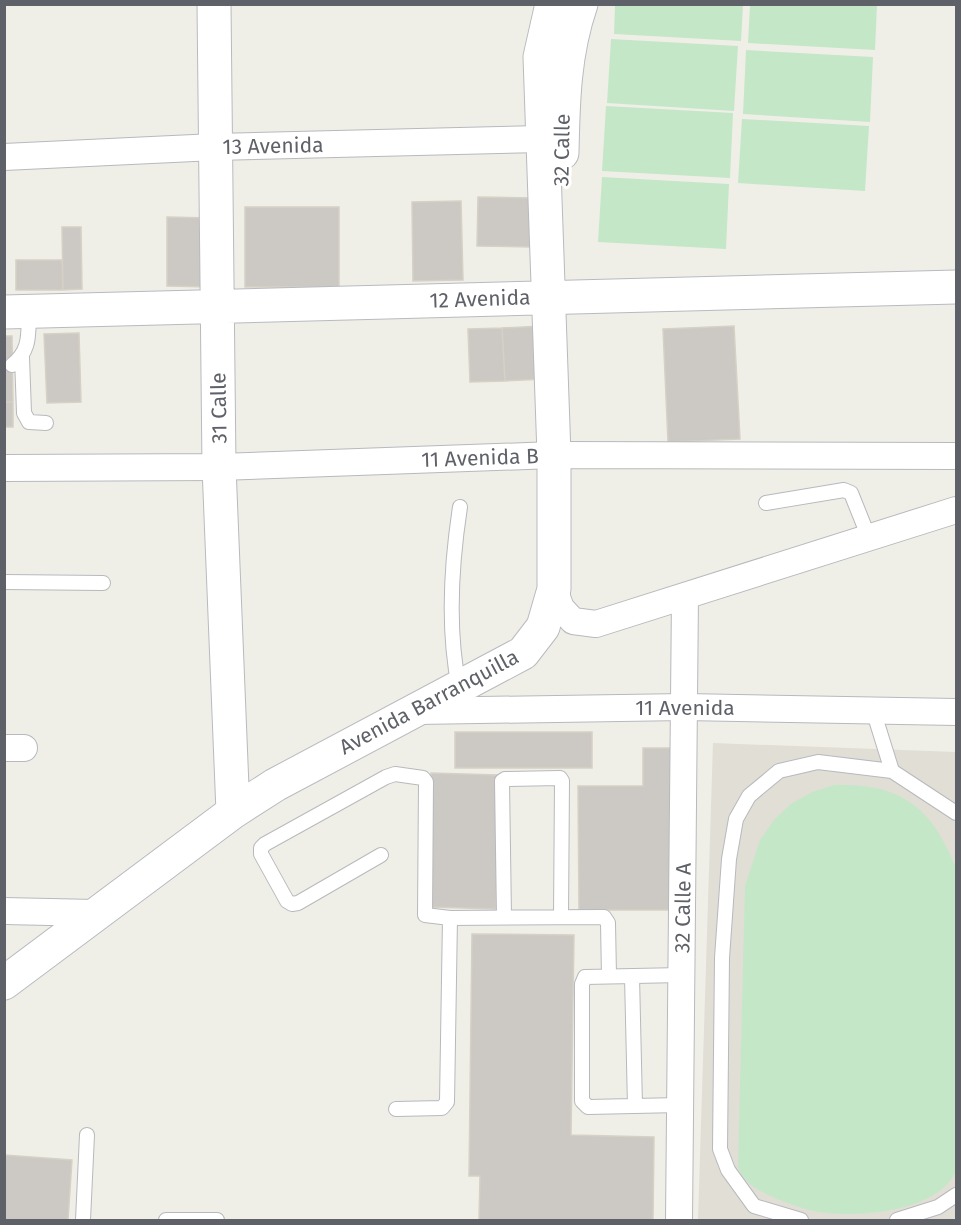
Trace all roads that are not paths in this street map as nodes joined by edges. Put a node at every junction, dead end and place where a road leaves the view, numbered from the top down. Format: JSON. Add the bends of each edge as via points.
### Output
{"nodes":[{"id":1,"x":214,"y":4,"type":"edge"},
{"id":2,"x":552,"y":4,"type":"edge"},
{"id":3,"x":581,"y":4,"type":"edge"},
{"id":4,"x":541,"y":139,"type":"junction"},
{"id":5,"x":215,"y":147,"type":"junction"},
{"id":6,"x":4,"y":157,"type":"edge"},
{"id":7,"x":957,"y":287,"type":"edge"},
{"id":8,"x":549,"y":298,"type":"junction"},
{"id":9,"x":217,"y":307,"type":"junction"},
{"id":10,"x":17,"y":312,"type":"edge"},
{"id":11,"x":46,"y":423,"type":"dead end"},
{"id":12,"x":554,"y":455,"type":"junction"},
{"id":13,"x":957,"y":456,"type":"edge"},
{"id":14,"x":219,"y":467,"type":"junction"},
{"id":15,"x":4,"y":468,"type":"edge"},
{"id":16,"x":766,"y":503,"type":"dead end"},
{"id":17,"x":460,"y":507,"type":"dead end"},
{"id":18,"x":957,"y":510,"type":"edge"},
{"id":19,"x":869,"y":538,"type":"junction"},
{"id":20,"x":4,"y":582,"type":"edge"},
{"id":21,"x":103,"y":583,"type":"dead end"},
{"id":22,"x":554,"y":589,"type":"junction"},
{"id":23,"x":685,"y":596,"type":"junction"},
{"id":24,"x":459,"y":687,"type":"junction"},
{"id":25,"x":685,"y":707,"type":"junction"},
{"id":26,"x":873,"y":710,"type":"junction"},
{"id":27,"x":414,"y":711,"type":"junction"},
{"id":28,"x":957,"y":712,"type":"edge"},
{"id":29,"x":892,"y":771,"type":"junction"},
{"id":30,"x":233,"y":812,"type":"junction"},
{"id":31,"x":957,"y":813,"type":"edge"},
{"id":32,"x":381,"y":855,"type":"dead end"},
{"id":33,"x":4,"y":911,"type":"edge"},
{"id":34,"x":96,"y":912,"type":"junction"},
{"id":35,"x":504,"y":917,"type":"junction"},
{"id":36,"x":561,"y":917,"type":"junction"},
{"id":37,"x":450,"y":918,"type":"junction"},
{"id":38,"x":682,"y":975,"type":"junction"},
{"id":39,"x":609,"y":976,"type":"junction"},
{"id":40,"x":632,"y":976,"type":"junction"},
{"id":41,"x":4,"y":983,"type":"edge"},
{"id":42,"x":680,"y":1105,"type":"junction"},
{"id":43,"x":635,"y":1106,"type":"junction"},
{"id":44,"x":396,"y":1109,"type":"dead end"},
{"id":45,"x":87,"y":1135,"type":"dead end"},
{"id":46,"x":957,"y":1195,"type":"edge"},
{"id":47,"x":83,"y":1221,"type":"edge"},
{"id":48,"x":166,"y":1221,"type":"edge"},
{"id":49,"x":217,"y":1221,"type":"edge"},
{"id":50,"x":679,"y":1221,"type":"edge"},
{"id":51,"x":801,"y":1221,"type":"edge"},
{"id":52,"x":897,"y":1221,"type":"edge"}],
"edges":[{"from":1,"to":5,"type":"main road","name":"31 Calle"},
{"from":2,"to":4,"type":"main road","name":"32 Calle","via":[[540,57]]},
{"from":3,"to":8,"type":"main road","name":"32 Calle","via":[[570,39],[563,95],[562,192]]},
{"from":4,"to":5,"type":"street","name":"13 Avenida"},
{"from":4,"to":8,"type":"main road","name":"32 Calle"},
{"from":5,"to":6,"type":"street","name":"13 Avenida"},
{"from":5,"to":9,"type":"main road","name":"31 Calle"},
{"from":7,"to":8,"type":"main road","name":"12 Avenida"},
{"from":8,"to":9,"type":"main road","name":"12 Avenida"},
{"from":8,"to":12,"type":"main road","name":"32 Calle"},
{"from":9,"to":10,"type":"main road","name":"12 Avenida"},
{"from":9,"to":14,"type":"main road","name":"31 Calle"},
{"from":10,"to":11,"type":"lane","via":[[28,340],[17,361],[24,413],[29,422]]},
{"from":12,"to":13,"type":"street","name":"11 Avenida B"},
{"from":12,"to":14,"type":"street","name":"11 Avenida B"},
{"from":12,"to":22,"type":"main road","name":"32 Calle"},
{"from":14,"to":15,"type":"street","name":"11 Avenida B"},
{"from":14,"to":30,"type":"main road","name":"31 Calle"},
{"from":16,"to":19,"type":"lane","via":[[844,490],[851,493]]},
{"from":17,"to":24,"type":"lane","via":[[451,584],[454,664]]},
{"from":18,"to":19,"type":"street"},
{"from":19,"to":23,"type":"street"},
{"from":20,"to":21,"type":"lane"},
{"from":22,"to":23,"type":"street","via":[[561,608],[573,621],[596,624]]},
{"from":22,"to":24,"type":"main road","name":"Avenida Barranquilla","via":[[543,627],[523,653]]},
{"from":23,"to":25,"type":"street","name":"32 Calle A"},
{"from":24,"to":27,"type":"main road","name":"Avenida Barranquilla"},
{"from":25,"to":26,"type":"street","name":"11 Avenida"},
{"from":25,"to":27,"type":"street","name":"11 Avenida"},
{"from":25,"to":38,"type":"street","name":"32 Calle A"},
{"from":26,"to":28,"type":"street","name":"11 Avenida"},
{"from":26,"to":29,"type":"lane"},
{"from":27,"to":30,"type":"main road","name":"Avenida Barranquilla","via":[[275,785]]},
{"from":29,"to":31,"type":"lane"},
{"from":29,"to":51,"type":"lane","via":[[818,762],[779,771],[749,796],[736,819],[722,957],[720,1149],[728,1170],[754,1206]]},
{"from":30,"to":34,"type":"main road","name":"Avenida Barranquilla"},
{"from":32,"to":37,"type":"lane","via":[[292,904],[261,848],[386,777],[395,774],[423,778],[425,915]]},
{"from":33,"to":34,"type":"street"},
{"from":34,"to":41,"type":"main road","name":"Avenida Barranquilla"},
{"from":35,"to":36,"type":"lane"},
{"from":35,"to":36,"type":"lane","via":[[502,781],[560,778]]},
{"from":35,"to":37,"type":"lane"},
{"from":36,"to":39,"type":"lane","via":[[604,917],[608,923]]},
{"from":37,"to":44,"type":"lane","via":[[447,1102],[441,1108]]},
{"from":38,"to":40,"type":"lane"},
{"from":38,"to":42,"type":"street","name":"32 Calle A"},
{"from":39,"to":40,"type":"lane"},
{"from":39,"to":43,"type":"lane","via":[[585,977],[582,984],[582,1101],[588,1107]]},
{"from":40,"to":43,"type":"lane"},
{"from":42,"to":43,"type":"lane"},
{"from":42,"to":50,"type":"street","name":"32 Calle A"},
{"from":45,"to":47,"type":"lane"},
{"from":46,"to":52,"type":"lane","via":[[938,1208]]},
{"from":48,"to":49,"type":"lane"}]}
